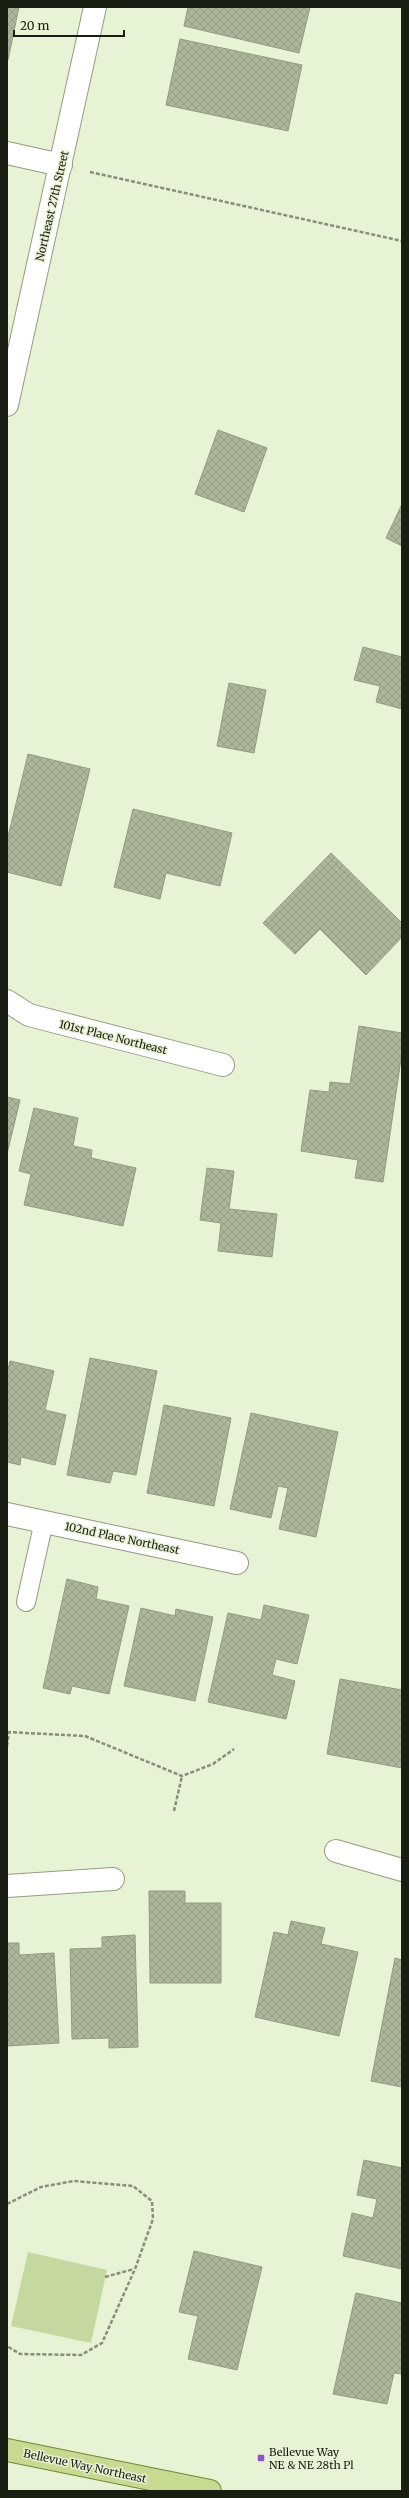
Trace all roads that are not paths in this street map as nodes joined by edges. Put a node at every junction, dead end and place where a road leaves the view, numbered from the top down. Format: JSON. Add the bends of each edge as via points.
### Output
{"nodes":[{"id":1,"x":95,"y":7,"type":"edge"},
{"id":2,"x":7,"y":153,"type":"edge"},
{"id":3,"x":61,"y":165,"type":"junction"},
{"id":4,"x":7,"y":405,"type":"edge"},
{"id":5,"x":7,"y":1001,"type":"edge"},
{"id":6,"x":223,"y":1065,"type":"dead end"},
{"id":7,"x":7,"y":1514,"type":"edge"},
{"id":8,"x":44,"y":1521,"type":"junction"},
{"id":9,"x":237,"y":1562,"type":"dead end"},
{"id":10,"x":26,"y":1602,"type":"dead end"},
{"id":11,"x":336,"y":1850,"type":"dead end"},
{"id":12,"x":402,"y":1870,"type":"edge"},
{"id":13,"x":113,"y":1879,"type":"dead end"},
{"id":14,"x":7,"y":1886,"type":"edge"},
{"id":15,"x":7,"y":2450,"type":"edge"},
{"id":16,"x":210,"y":2491,"type":"edge"}],
"edges":[{"from":1,"to":3,"type":"street","name":"Northeast 27th Street"},
{"from":2,"to":3,"type":"street"},
{"from":3,"to":4,"type":"street","name":"Northeast 27th Street"},
{"from":5,"to":6,"type":"street","name":"101st Place Northeast","via":[[29,1015]]},
{"from":7,"to":8,"type":"street","name":"102nd Place Northeast"},
{"from":8,"to":9,"type":"street","name":"102nd Place Northeast"},
{"from":8,"to":10,"type":"lane"},
{"from":11,"to":12,"type":"street"},
{"from":13,"to":14,"type":"street"},
{"from":15,"to":16,"type":"main road","name":"Bellevue Way Northeast"}]}
